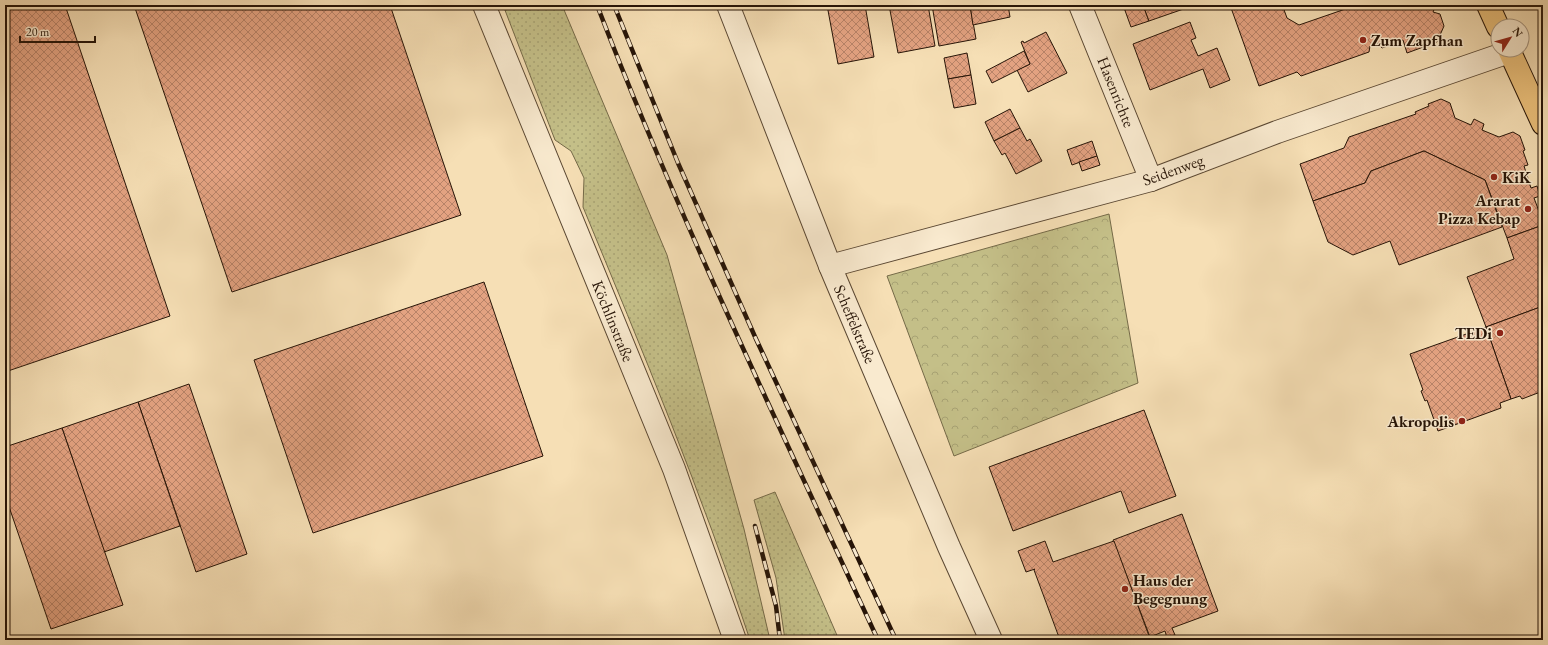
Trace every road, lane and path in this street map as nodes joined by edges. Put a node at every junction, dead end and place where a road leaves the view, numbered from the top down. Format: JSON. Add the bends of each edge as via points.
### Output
{"nodes":[{"id":1,"x":484,"y":5,"type":"edge"},
{"id":2,"x":728,"y":5,"type":"edge"},
{"id":3,"x":1080,"y":5,"type":"edge"},
{"id":4,"x":1488,"y":5,"type":"edge"},
{"id":5,"x":1494,"y":18,"type":"edge"},
{"id":6,"x":1490,"y":58,"type":"edge"},
{"id":7,"x":1512,"y":58,"type":"edge"},
{"id":8,"x":1543,"y":124,"type":"edge"},
{"id":9,"x":1151,"y":180,"type":"junction"},
{"id":10,"x":830,"y":266,"type":"junction"},
{"id":11,"x":735,"y":640,"type":"edge"},
{"id":12,"x":991,"y":640,"type":"edge"}],
"edges":[{"from":1,"to":11,"type":"street","name":"Köchlinstraße","via":[[674,469]]},
{"from":2,"to":10,"type":"street","name":"Scheffelstraße"},
{"from":3,"to":9,"type":"street","name":"Hasenrichte"},
{"from":4,"to":5,"type":"main road"},
{"from":6,"to":9,"type":"street","name":"Seidenweg","via":[[1277,132]]},
{"from":7,"to":8,"type":"main road"},
{"from":9,"to":10,"type":"street","name":"Seidenweg"},
{"from":10,"to":12,"type":"street","name":"Scheffelstraße"}]}
